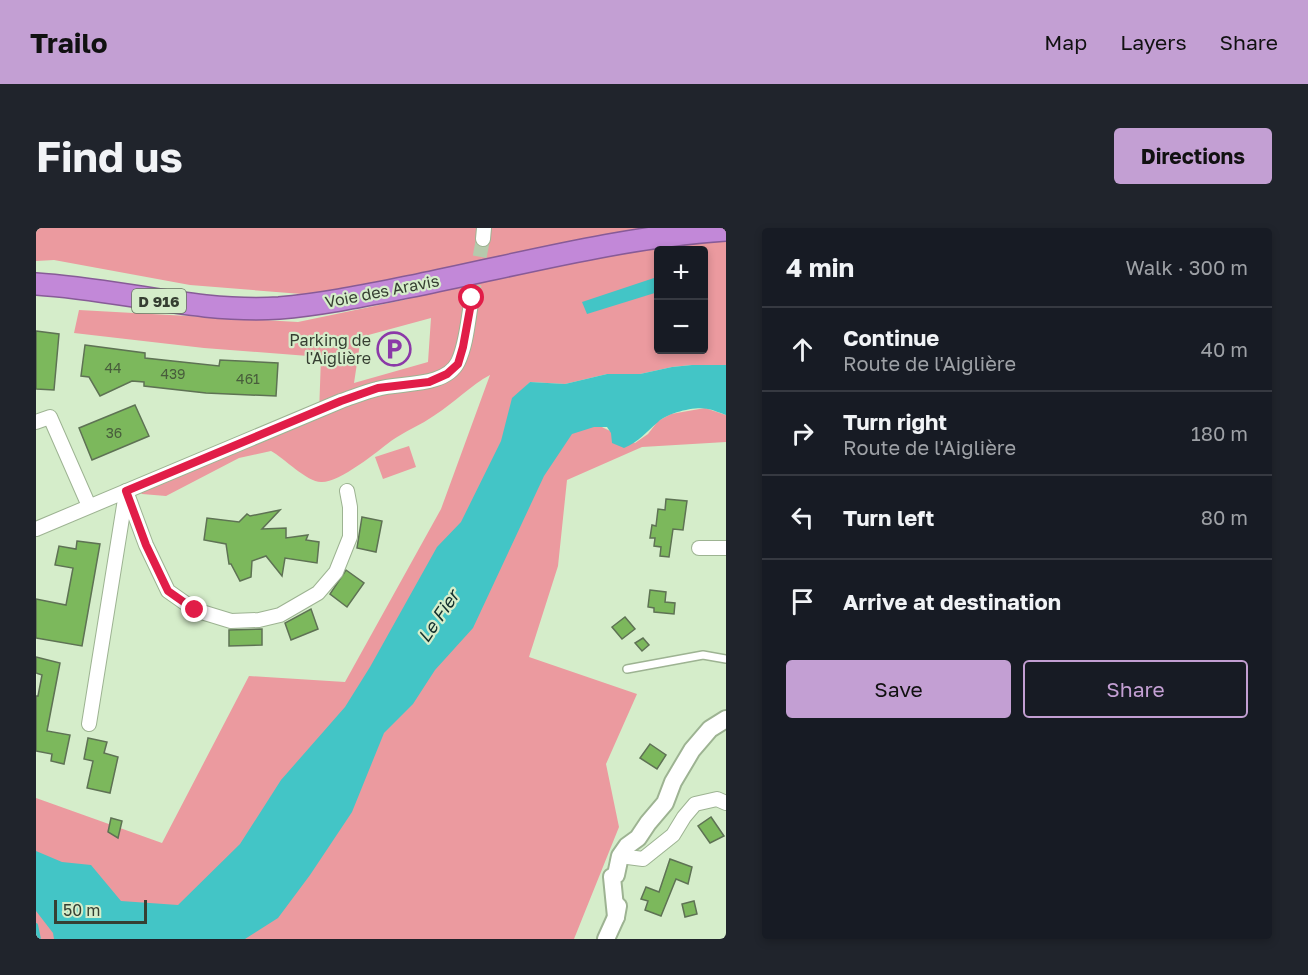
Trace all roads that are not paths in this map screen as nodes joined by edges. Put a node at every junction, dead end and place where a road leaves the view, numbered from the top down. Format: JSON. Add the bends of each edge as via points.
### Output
{"nodes":[{"id":1,"x":726,"y":230,"type":"edge"},
{"id":2,"x":36,"y":284,"type":"edge"},
{"id":3,"x":472,"y":298,"type":"tunnel mouth"},
{"id":4,"x":36,"y":422,"type":"edge"},
{"id":5,"x":126,"y":491,"type":"junction"},
{"id":6,"x":347,"y":491,"type":"dead end"},
{"id":7,"x":89,"y":506,"type":"junction"},
{"id":8,"x":36,"y":529,"type":"edge"},
{"id":9,"x":699,"y":548,"type":"dead end"},
{"id":10,"x":726,"y":548,"type":"edge"},
{"id":11,"x":726,"y":659,"type":"edge"},
{"id":12,"x":627,"y":669,"type":"dead end"},
{"id":13,"x":726,"y":719,"type":"edge"},
{"id":14,"x":88,"y":724,"type":"dead end"},
{"id":15,"x":726,"y":803,"type":"edge"},
{"id":16,"x":623,"y":851,"type":"junction"},
{"id":17,"x":606,"y":939,"type":"edge"}],
"edges":[{"from":1,"to":2,"type":"highway","name":"Voie des Aravis","number":"D 916","via":[[631,242],[341,300],[278,308],[195,305]]},
{"from":3,"to":5,"type":"street","via":[[458,364],[447,374],[429,382],[378,388],[341,401]]},
{"from":4,"to":7,"type":"street","via":[[50,417]]},
{"from":5,"to":6,"type":"street","via":[[168,591],[195,610],[231,621],[280,615],[318,593],[336,573],[350,537]]},
{"from":5,"to":7,"type":"street"},
{"from":5,"to":14,"type":"street"},
{"from":7,"to":8,"type":"street"},
{"from":9,"to":10,"type":"street"},
{"from":11,"to":12,"type":"lane","via":[[703,655]]},
{"from":13,"to":16,"type":"street","via":[[710,729],[692,750],[665,803],[648,823],[627,838]]},
{"from":15,"to":16,"type":"street","via":[[717,799],[695,804],[673,835],[643,859]]},
{"from":16,"to":17,"type":"street","via":[[612,877],[616,917]]}]}
